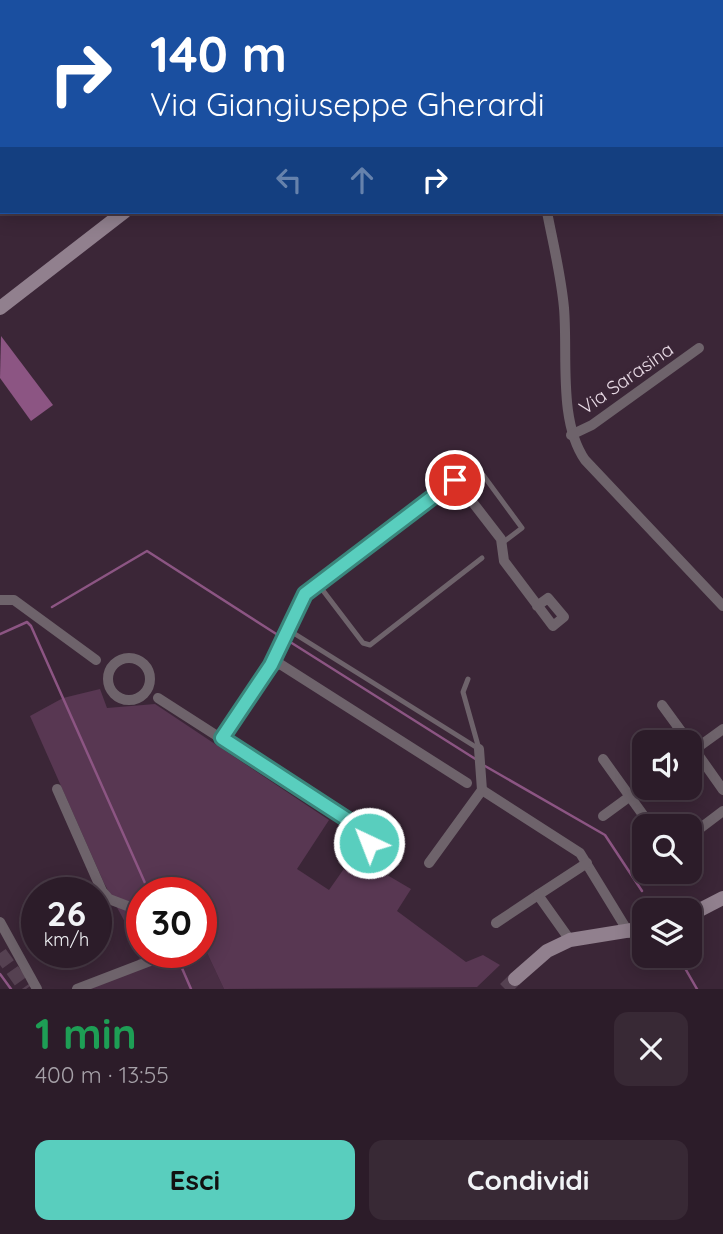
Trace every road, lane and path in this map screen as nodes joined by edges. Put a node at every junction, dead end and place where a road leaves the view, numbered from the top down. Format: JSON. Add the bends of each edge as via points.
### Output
{"nodes":[{"id":1,"x":121,"y":214,"type":"edge"},
{"id":2,"x":547,"y":214,"type":"edge"},
{"id":3,"x":0,"y":308,"type":"edge"},
{"id":4,"x":699,"y":348,"type":"dead end"},
{"id":5,"x":571,"y":435,"type":"junction"},
{"id":6,"x":475,"y":464,"type":"joint"},
{"id":7,"x":451,"y":483,"type":"junction"},
{"id":8,"x":502,"y":543,"type":"junction"},
{"id":9,"x":482,"y":558,"type":"dead end"},
{"id":10,"x":318,"y":584,"type":"junction"},
{"id":11,"x":0,"y":600,"type":"edge"},
{"id":12,"x":537,"y":606,"type":"dead end"},
{"id":13,"x":723,"y":606,"type":"edge"},
{"id":14,"x":291,"y":631,"type":"junction"},
{"id":15,"x":96,"y":660,"type":"junction"},
{"id":16,"x":116,"y":663,"type":"junction"},
{"id":17,"x":273,"y":665,"type":"junction"},
{"id":18,"x":108,"y":677,"type":"junction"},
{"id":19,"x":468,"y":679,"type":"dead end"},
{"id":20,"x":150,"y":682,"type":"junction"},
{"id":21,"x":142,"y":696,"type":"junction"},
{"id":22,"x":158,"y":698,"type":"junction"},
{"id":23,"x":662,"y":705,"type":"dead end"},
{"id":24,"x":723,"y":729,"type":"edge"},
{"id":25,"x":679,"y":730,"type":"edge"},
{"id":26,"x":222,"y":738,"type":"junction"},
{"id":27,"x":702,"y":741,"type":"edge"},
{"id":28,"x":480,"y":753,"type":"junction"},
{"id":29,"x":603,"y":759,"type":"dead end"},
{"id":30,"x":702,"y":762,"type":"edge"},
{"id":31,"x":467,"y":783,"type":"dead end"},
{"id":32,"x":57,"y":789,"type":"dead end"},
{"id":33,"x":482,"y":790,"type":"junction"},
{"id":34,"x":723,"y":790,"type":"edge"},
{"id":35,"x":632,"y":795,"type":"edge"},
{"id":36,"x":629,"y":797,"type":"junction"},
{"id":37,"x":723,"y":811,"type":"edge"},
{"id":38,"x":337,"y":813,"type":"junction"},
{"id":39,"x":642,"y":814,"type":"edge"},
{"id":40,"x":603,"y":816,"type":"dead end"},
{"id":41,"x":702,"y":827,"type":"edge"},
{"id":42,"x":362,"y":829,"type":"junction"},
{"id":43,"x":347,"y":840,"type":"junction"},
{"id":44,"x":429,"y":863,"type":"dead end"},
{"id":45,"x":587,"y":863,"type":"junction"},
{"id":46,"x":538,"y":895,"type":"junction"},
{"id":47,"x":723,"y":898,"type":"edge"},
{"id":48,"x":126,"y":905,"type":"edge"},
{"id":49,"x":702,"y":909,"type":"edge"},
{"id":50,"x":0,"y":922,"type":"edge"},
{"id":51,"x":496,"y":923,"type":"dead end"},
{"id":52,"x":632,"y":932,"type":"edge"},
{"id":53,"x":629,"y":933,"type":"junction"},
{"id":54,"x":570,"y":940,"type":"junction"},
{"id":55,"x":126,"y":967,"type":"edge"},
{"id":56,"x":515,"y":979,"type":"tunnel mouth"},
{"id":57,"x":37,"y":989,"type":"edge"},
{"id":58,"x":77,"y":989,"type":"edge"}],
"edges":[{"from":1,"to":3,"type":"street"},
{"from":2,"to":5,"type":"street","via":[[564,303]]},
{"from":4,"to":5,"type":"street","name":"Via Sarasina","via":[[592,425]]},
{"from":5,"to":13,"type":"street","via":[[585,460]]},
{"from":6,"to":7,"type":"street"},
{"from":6,"to":8,"type":"lane","via":[[522,528]]},
{"from":7,"to":8,"type":"street","via":[[460,486]]},
{"from":7,"to":10,"type":"street"},
{"from":8,"to":12,"type":"street","via":[[503,561]]},
{"from":9,"to":10,"type":"lane","via":[[370,645],[363,643]]},
{"from":10,"to":14,"type":"street","via":[[301,599]]},
{"from":11,"to":15,"type":"street","via":[[14,600]]},
{"from":14,"to":17,"type":"street"},
{"from":14,"to":28,"type":"lane"},
{"from":15,"to":16,"type":"street"},
{"from":15,"to":18,"type":"street"},
{"from":16,"to":18,"type":"street"},
{"from":16,"to":20,"type":"street","via":[[126,659],[142,663]]},
{"from":17,"to":26,"type":"street"},
{"from":17,"to":31,"type":"street","via":[[290,668]]},
{"from":18,"to":21,"type":"street","via":[[119,698]]},
{"from":19,"to":28,"type":"lane","via":[[463,692]]},
{"from":20,"to":21,"type":"street"},
{"from":20,"to":22,"type":"street"},
{"from":21,"to":22,"type":"street"},
{"from":22,"to":26,"type":"street"},
{"from":23,"to":25,"type":"street"},
{"from":24,"to":27,"type":"street"},
{"from":26,"to":38,"type":"street"},
{"from":28,"to":33,"type":"street"},
{"from":29,"to":36,"type":"street"},
{"from":30,"to":34,"type":"street"},
{"from":32,"to":48,"type":"street","via":[[102,891]]},
{"from":33,"to":44,"type":"street"},
{"from":33,"to":45,"type":"street","via":[[569,844]]},
{"from":35,"to":36,"type":"street"},
{"from":36,"to":39,"type":"street"},
{"from":36,"to":40,"type":"street"},
{"from":37,"to":41,"type":"street"},
{"from":38,"to":42,"type":"street"},
{"from":38,"to":43,"type":"street"},
{"from":42,"to":43,"type":"street","via":[[353,831]]},
{"from":42,"to":43,"type":"street","via":[[369,843],[362,855],[350,853]]},
{"from":45,"to":46,"type":"street"},
{"from":45,"to":53,"type":"street"},
{"from":46,"to":51,"type":"street"},
{"from":46,"to":54,"type":"street"},
{"from":47,"to":49,"type":"street"},
{"from":50,"to":57,"type":"street"},
{"from":52,"to":53,"type":"street"},
{"from":53,"to":54,"type":"street"},
{"from":54,"to":56,"type":"street","via":[[547,951]]},
{"from":55,"to":58,"type":"street"}]}
